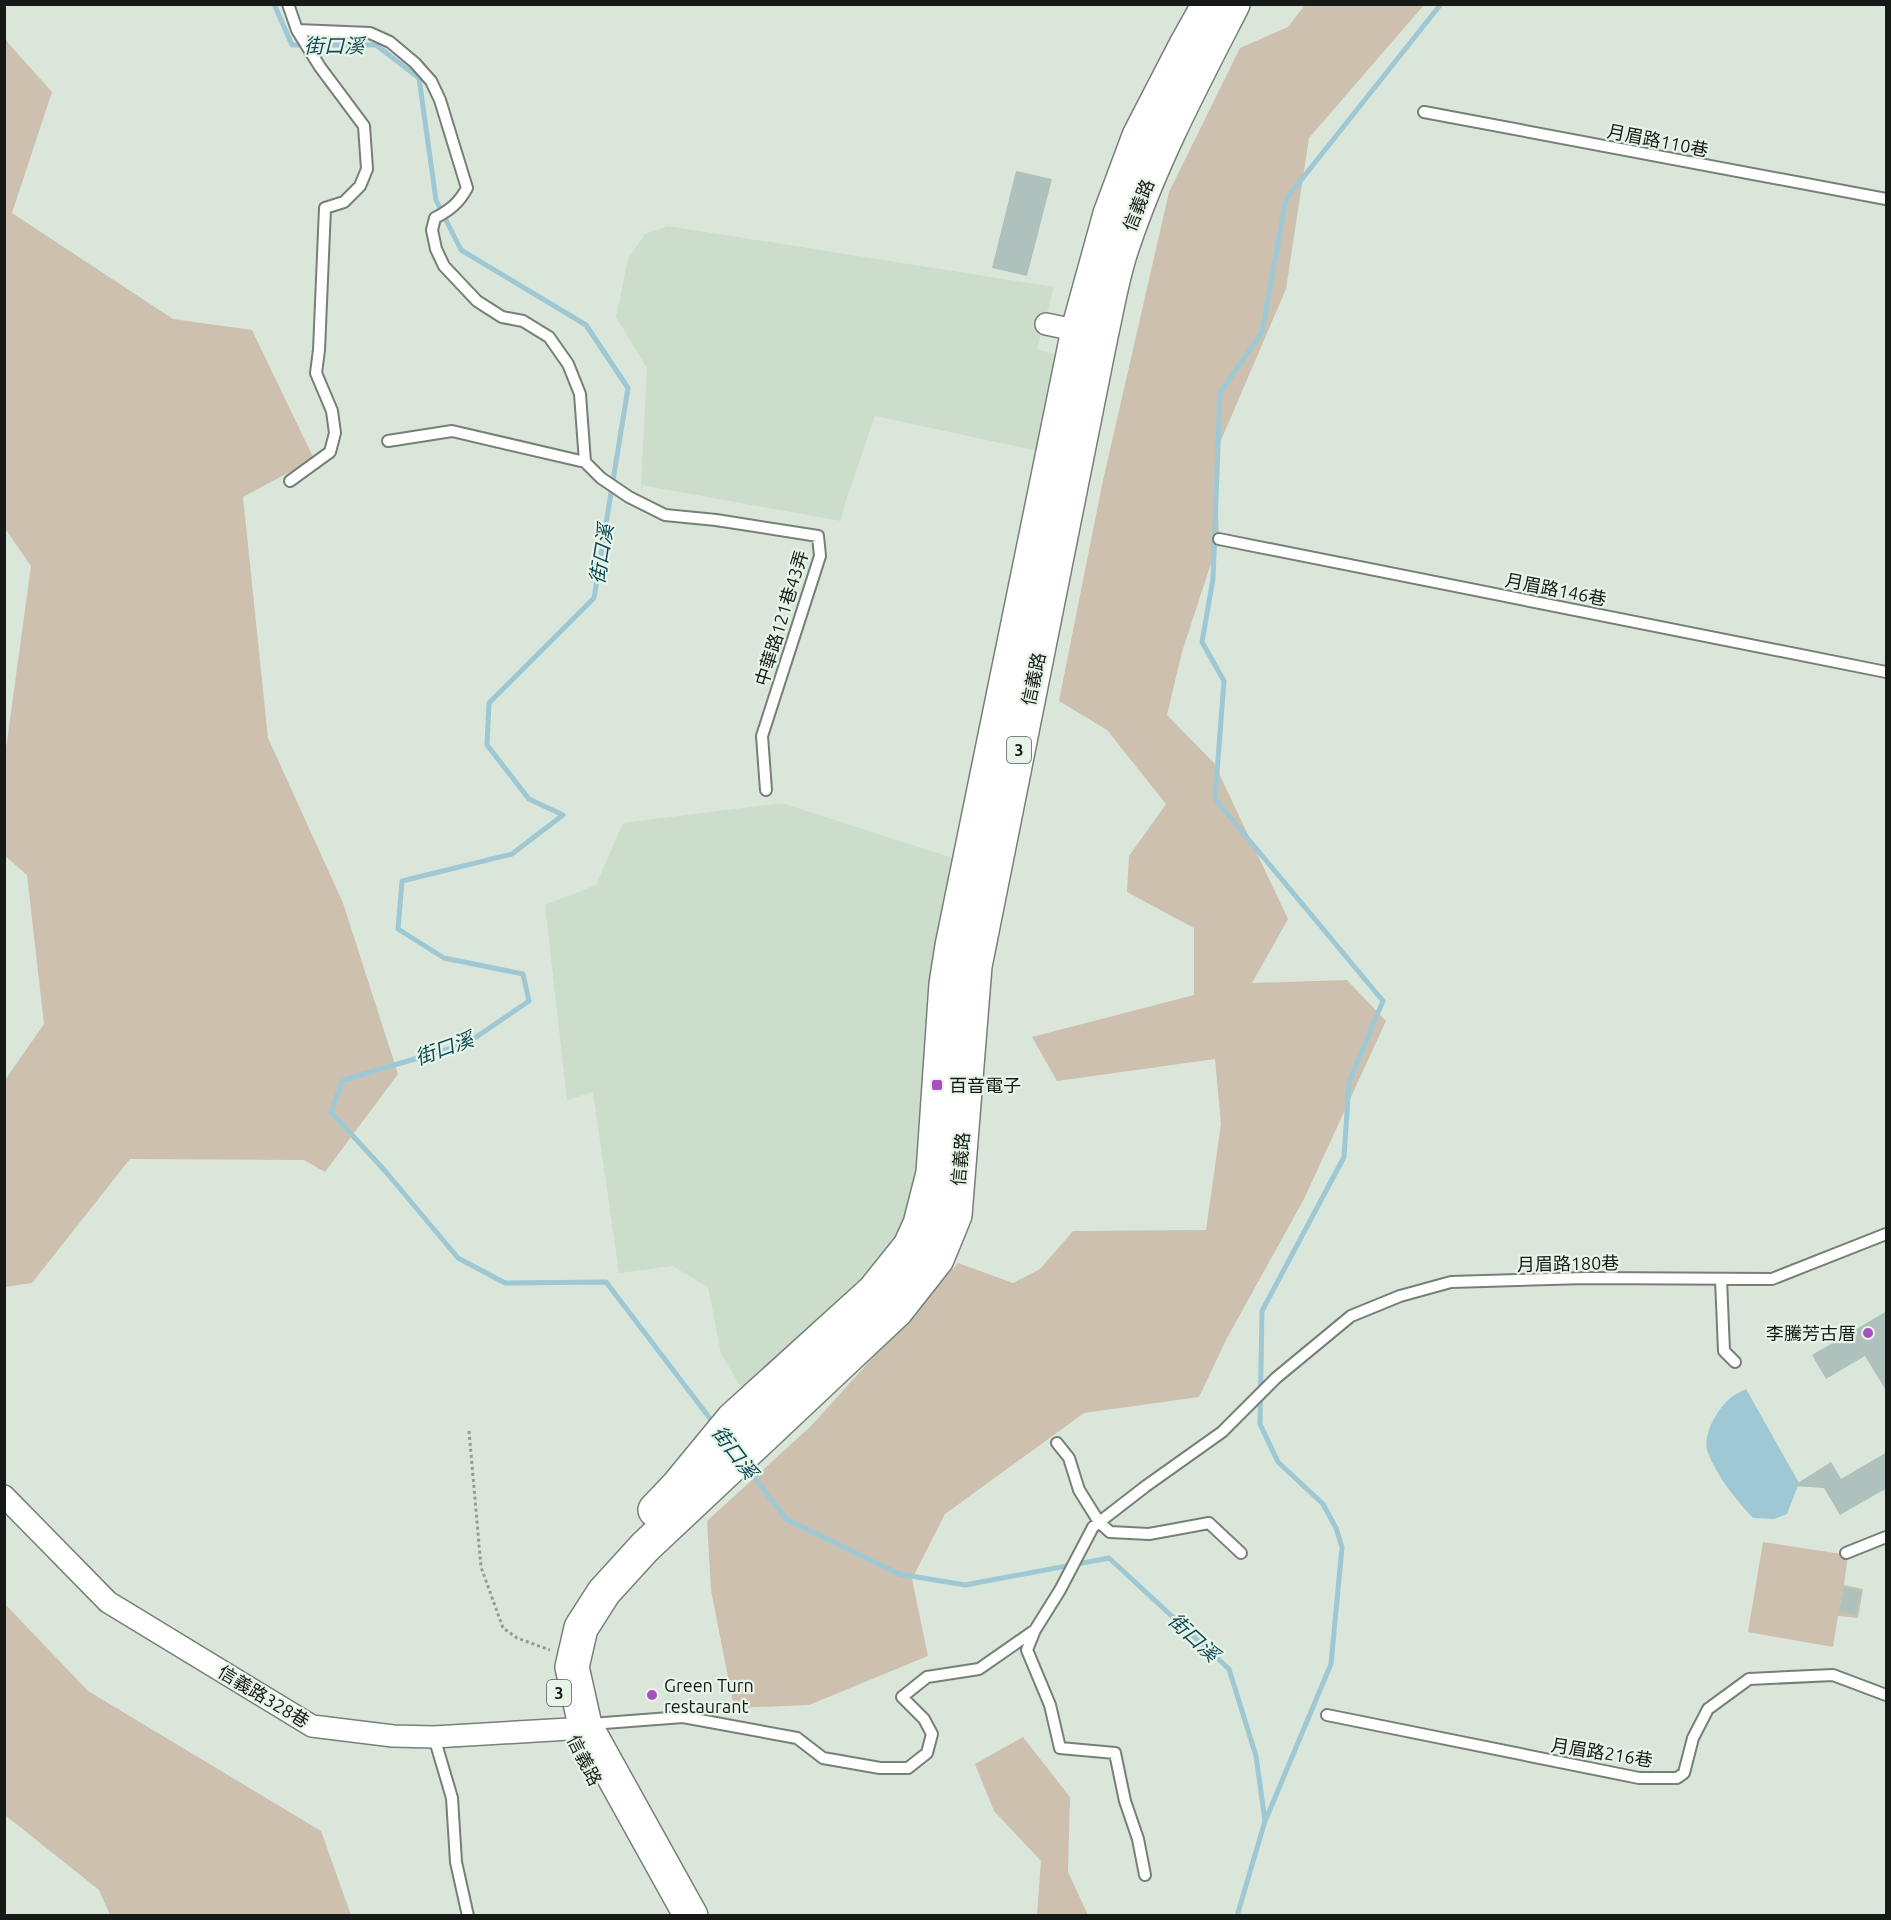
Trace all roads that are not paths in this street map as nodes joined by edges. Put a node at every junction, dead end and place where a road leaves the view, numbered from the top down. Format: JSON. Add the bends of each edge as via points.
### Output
{"nodes":[{"id":1,"x":288,"y":4,"type":"edge"},
{"id":2,"x":1209,"y":4,"type":"edge"},
{"id":3,"x":1233,"y":4,"type":"edge"},
{"id":4,"x":297,"y":30,"type":"junction"},
{"id":5,"x":1424,"y":112,"type":"dead end"},
{"id":6,"x":1887,"y":200,"type":"edge"},
{"id":7,"x":1075,"y":330,"type":"junction"},
{"id":8,"x":388,"y":441,"type":"dead end"},
{"id":9,"x":585,"y":462,"type":"junction"},
{"id":10,"x":290,"y":481,"type":"dead end"},
{"id":11,"x":1219,"y":540,"type":"dead end"},
{"id":12,"x":1887,"y":672,"type":"edge"},
{"id":13,"x":766,"y":790,"type":"dead end"},
{"id":14,"x":959,"y":992,"type":"junction"},
{"id":15,"x":1887,"y":1233,"type":"edge"},
{"id":16,"x":1721,"y":1279,"type":"junction"},
{"id":17,"x":1735,"y":1362,"type":"dead end"},
{"id":18,"x":1057,"y":1443,"type":"dead end"},
{"id":19,"x":4,"y":1496,"type":"edge"},
{"id":20,"x":683,"y":1496,"type":"junction"},
{"id":21,"x":1099,"y":1522,"type":"junction"},
{"id":22,"x":1887,"y":1537,"type":"edge"},
{"id":23,"x":1241,"y":1553,"type":"dead end"},
{"id":24,"x":1846,"y":1553,"type":"dead end"},
{"id":25,"x":1035,"y":1630,"type":"junction"},
{"id":26,"x":1887,"y":1695,"type":"edge"},
{"id":27,"x":1327,"y":1715,"type":"dead end"},
{"id":28,"x":577,"y":1727,"type":"junction"},
{"id":29,"x":434,"y":1737,"type":"junction"},
{"id":30,"x":1145,"y":1875,"type":"dead end"},
{"id":31,"x":683,"y":1912,"type":"edge"},
{"id":32,"x":468,"y":1916,"type":"edge"}],
"edges":[{"from":1,"to":4,"type":"lane"},
{"from":2,"to":7,"type":"main road","name":"信義路","number":"3","via":[[1139,136],[1110,214]]},
{"from":3,"to":7,"type":"main road","name":"信義路","number":"3","via":[[1184,98],[1127,233]]},
{"from":4,"to":9,"type":"lane","via":[[369,33],[390,42],[431,81],[466,188],[460,201],[435,218],[432,230],[436,249],[444,266],[477,301],[502,317],[522,321],[549,337],[568,364],[580,394]]},
{"from":4,"to":10,"type":"lane","via":[[364,126],[367,169],[360,186],[344,202],[325,208],[316,373],[332,411],[335,433],[330,452]]},
{"from":5,"to":6,"type":"lane","name":"月眉路110巷"},
{"from":7,"to":14,"type":"main road","name":"信義路","number":"3","via":[[978,814]]},
{"from":8,"to":9,"type":"lane","via":[[452,432]]},
{"from":9,"to":13,"type":"lane","name":"中華路121巷43弄","via":[[622,492],[665,515],[818,536],[820,556],[762,736]]},
{"from":11,"to":12,"type":"lane","name":"月眉路146巷"},
{"from":14,"to":20,"type":"main road","name":"信義路","number":"3","via":[[933,1173],[910,1246],[874,1290],[733,1419]]},
{"from":14,"to":20,"type":"main road","name":"信義路","number":"3","via":[[955,1215],[937,1259],[896,1311],[753,1446]]},
{"from":15,"to":16,"type":"lane","name":"月眉路180巷","via":[[1772,1279]]},
{"from":16,"to":17,"type":"lane","via":[[1724,1351]]},
{"from":16,"to":21,"type":"lane","name":"月眉路180巷","via":[[1451,1282],[1400,1296],[1351,1316],[1271,1383],[1222,1432]]},
{"from":18,"to":21,"type":"lane","via":[[1069,1458],[1079,1490]]},
{"from":19,"to":29,"type":"street","name":"信義路328巷","via":[[108,1602],[312,1726]]},
{"from":20,"to":28,"type":"main road","name":"信義路","number":"3","via":[[604,1592],[581,1628],[572,1667]]},
{"from":20,"to":28,"type":"main road","name":"信義路","number":"3","via":[[590,1579],[569,1608],[555,1652],[554,1676]]},
{"from":21,"to":23,"type":"lane","via":[[1110,1532],[1149,1534],[1209,1523]]},
{"from":21,"to":25,"type":"lane","name":"月眉路180巷"},
{"from":22,"to":24,"type":"lane"},
{"from":25,"to":28,"type":"lane","via":[[979,1669],[927,1677],[902,1697],[924,1719],[932,1734],[927,1753],[908,1768],[880,1768],[823,1758],[797,1738],[683,1717]]},
{"from":25,"to":30,"type":"lane","via":[[1027,1650],[1050,1705],[1060,1748],[1115,1753]]},
{"from":26,"to":27,"type":"lane","name":"月眉路216巷","via":[[1833,1675],[1749,1679],[1708,1709],[1693,1738],[1684,1773],[1677,1778],[1639,1778]]},
{"from":28,"to":29,"type":"street","name":"信義路328巷"},
{"from":28,"to":31,"type":"main road","name":"信義路","number":"3","via":[[582,1760]]},
{"from":29,"to":32,"type":"lane","via":[[452,1798],[456,1863]]}]}
